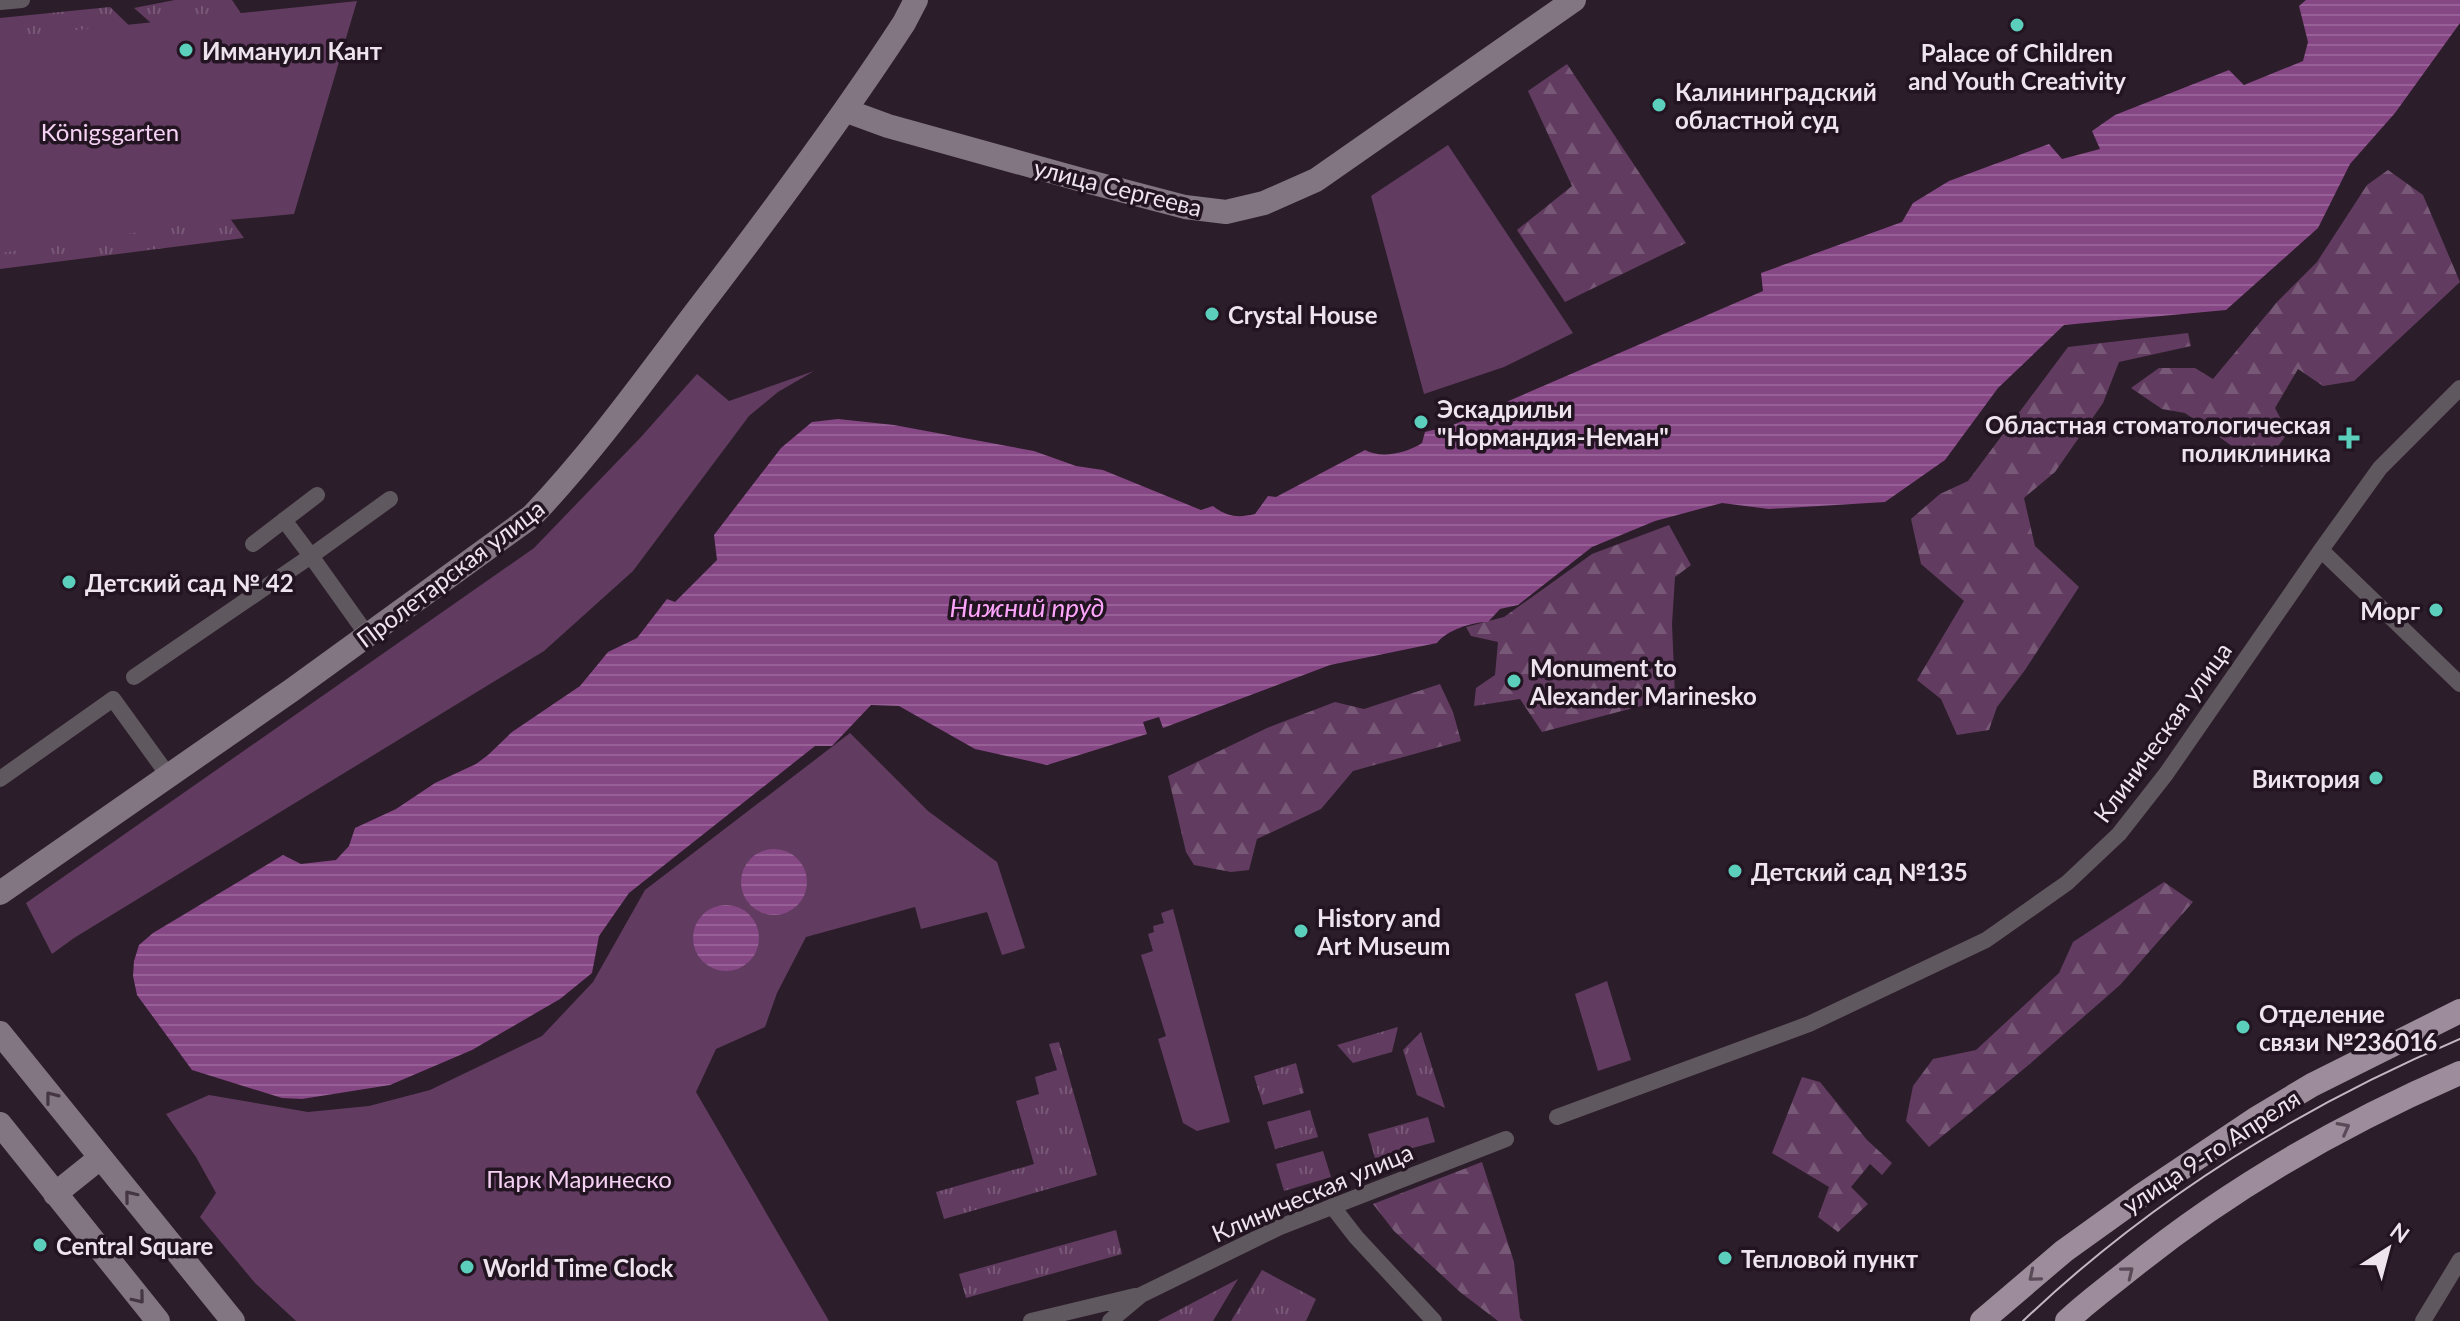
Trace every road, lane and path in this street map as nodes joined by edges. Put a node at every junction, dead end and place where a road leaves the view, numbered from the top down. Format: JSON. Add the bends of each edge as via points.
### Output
{"nodes":[{"id":1,"x":22,"y":0,"type":"edge"},
{"id":2,"x":916,"y":0,"type":"edge"},
{"id":3,"x":1574,"y":0,"type":"edge"},
{"id":4,"x":0,"y":2,"type":"edge"},
{"id":5,"x":847,"y":111,"type":"junction"},
{"id":6,"x":2460,"y":388,"type":"edge"},
{"id":7,"x":317,"y":495,"type":"dead end"},
{"id":8,"x":390,"y":499,"type":"dead end"},
{"id":9,"x":284,"y":520,"type":"junction"},
{"id":10,"x":253,"y":544,"type":"dead end"},
{"id":11,"x":2321,"y":550,"type":"junction"},
{"id":12,"x":311,"y":556,"type":"junction"},
{"id":13,"x":368,"y":636,"type":"junction"},
{"id":14,"x":134,"y":677,"type":"dead end"},
{"id":15,"x":2460,"y":684,"type":"edge"},
{"id":16,"x":168,"y":775,"type":"junction"},
{"id":17,"x":0,"y":779,"type":"edge"},
{"id":18,"x":0,"y":893,"type":"edge"},
{"id":19,"x":2460,"y":1011,"type":"edge"},
{"id":20,"x":0,"y":1033,"type":"edge"},
{"id":21,"x":2460,"y":1073,"type":"edge"},
{"id":22,"x":1557,"y":1117,"type":"dead end"},
{"id":23,"x":0,"y":1124,"type":"edge"},
{"id":24,"x":1506,"y":1139,"type":"dead end"},
{"id":25,"x":100,"y":1158,"type":"junction"},
{"id":26,"x":55,"y":1194,"type":"junction"},
{"id":27,"x":1332,"y":1206,"type":"junction"},
{"id":28,"x":2460,"y":1260,"type":"edge"},
{"id":29,"x":1141,"y":1295,"type":"junction"},
{"id":30,"x":158,"y":1321,"type":"edge"},
{"id":31,"x":233,"y":1321,"type":"edge"},
{"id":32,"x":1031,"y":1321,"type":"edge"},
{"id":33,"x":1110,"y":1321,"type":"edge"},
{"id":34,"x":1434,"y":1321,"type":"edge"},
{"id":35,"x":1982,"y":1321,"type":"edge"},
{"id":36,"x":2067,"y":1321,"type":"edge"},
{"id":37,"x":2423,"y":1321,"type":"edge"}],
"edges":[{"from":1,"to":4,"type":"street"},
{"from":2,"to":5,"type":"main road","name":"Пролетарская улица"},
{"from":3,"to":5,"type":"main road","name":"улица Сергеева","via":[[1316,180],[1264,203],[1226,212],[1096,184]]},
{"from":5,"to":13,"type":"main road","name":"Пролетарская улица","via":[[562,484],[532,516]]},
{"from":6,"to":11,"type":"street","name":"Клиническая улица","via":[[2380,468]]},
{"from":7,"to":9,"type":"street"},
{"from":8,"to":12,"type":"street"},
{"from":9,"to":10,"type":"street"},
{"from":9,"to":12,"type":"street"},
{"from":11,"to":15,"type":"street"},
{"from":11,"to":22,"type":"street","name":"Клиническая улица","via":[[2166,774],[2119,834],[2067,883],[1986,940],[1809,1024]]},
{"from":12,"to":13,"type":"street"},
{"from":12,"to":14,"type":"street"},
{"from":13,"to":16,"type":"main road","name":"Пролетарская улица"},
{"from":16,"to":17,"type":"street","via":[[113,699]]},
{"from":16,"to":18,"type":"main road","name":"Пролетарская улица"},
{"from":19,"to":35,"type":"main road","name":"улица 9-го Апреля","one_way":true,"via":[[2257,1118],[2064,1251]]},
{"from":25,"to":20,"type":"main road","one_way":true},
{"from":36,"to":21,"type":"main road","name":"улица 9-го Апреля","one_way":true,"via":[[2238,1191],[2401,1098]]},
{"from":23,"to":26,"type":"main road"},
{"from":24,"to":27,"type":"street","name":"Клиническая улица"},
{"from":25,"to":26,"type":"main road"},
{"from":31,"to":25,"type":"main road","one_way":true},
{"from":26,"to":30,"type":"main road","one_way":true},
{"from":27,"to":29,"type":"street","name":"Клиническая улица"},
{"from":27,"to":34,"type":"street"},
{"from":28,"to":37,"type":"street"},
{"from":29,"to":32,"type":"street","name":"Клиническая улица"},
{"from":29,"to":33,"type":"street","name":"Клиническая улица"}]}
